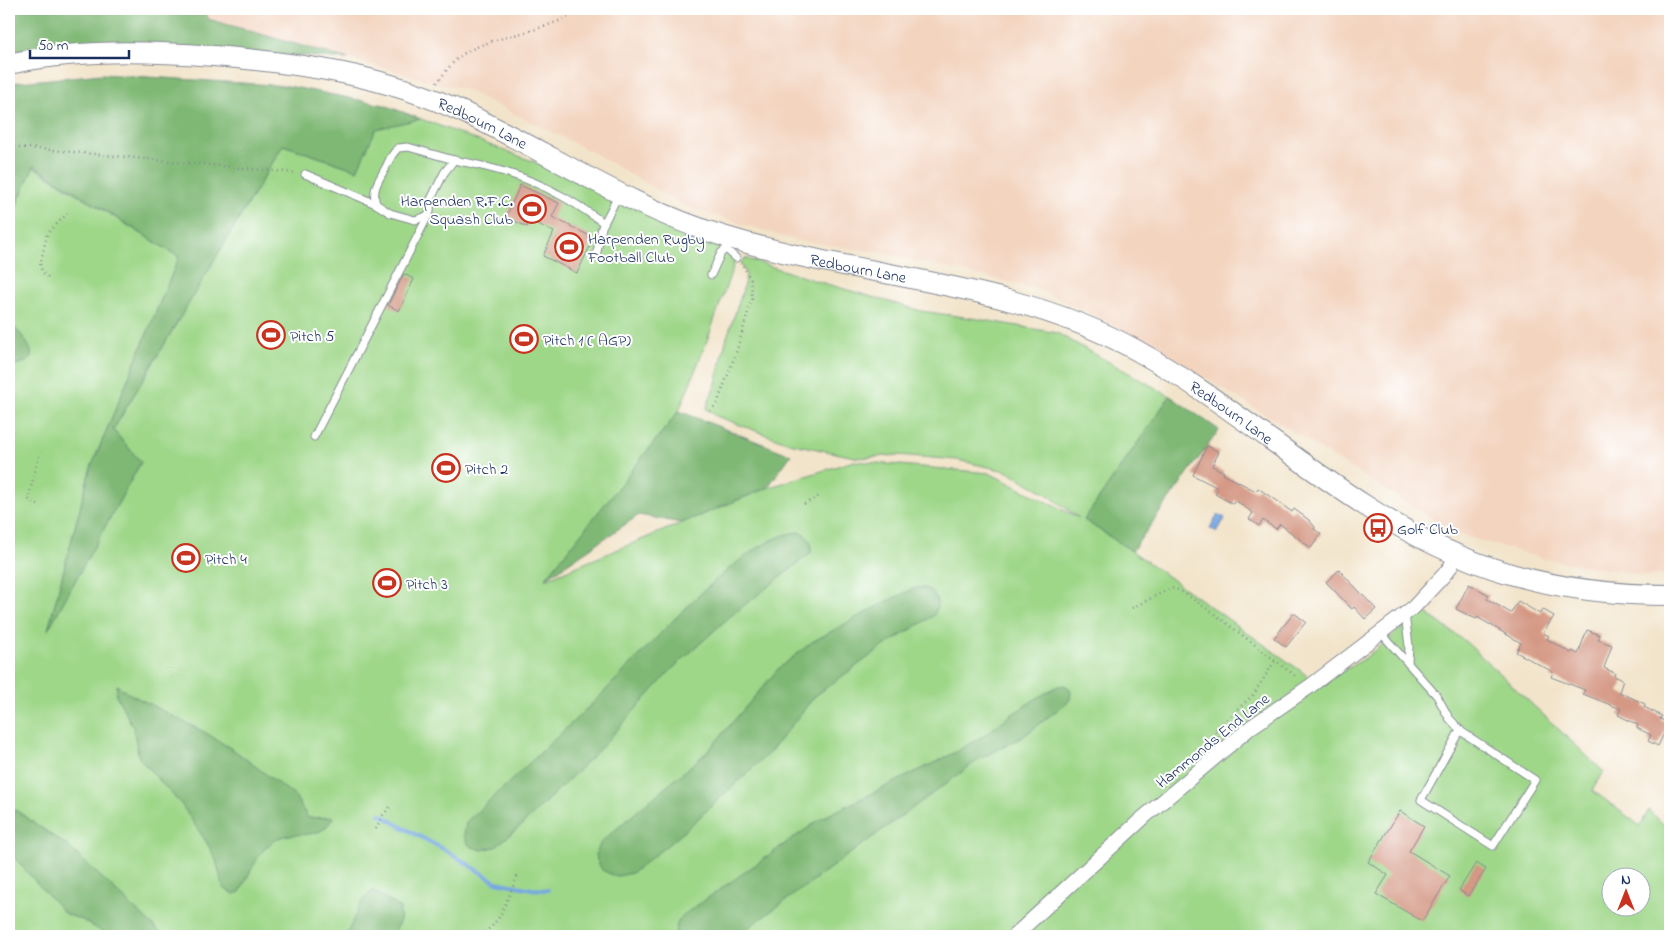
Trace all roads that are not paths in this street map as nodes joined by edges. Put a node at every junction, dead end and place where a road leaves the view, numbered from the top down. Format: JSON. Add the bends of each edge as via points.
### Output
{"nodes":[{"id":1,"x":9,"y":64,"type":"edge"},
{"id":2,"x":454,"y":160,"type":"junction"},
{"id":3,"x":305,"y":174,"type":"road end"},
{"id":4,"x":619,"y":194,"type":"junction"},
{"id":5,"x":376,"y":204,"type":"junction"},
{"id":6,"x":427,"y":216,"type":"junction"},
{"id":7,"x":604,"y":223,"type":"junction"},
{"id":8,"x":726,"y":243,"type":"junction"},
{"id":9,"x":596,"y":257,"type":"dead end"},
{"id":10,"x":736,"y":258,"type":"road end"},
{"id":11,"x":711,"y":275,"type":"dead end"},
{"id":12,"x":314,"y":437,"type":"dead end"},
{"id":13,"x":1456,"y":555,"type":"junction"},
{"id":14,"x":1670,"y":594,"type":"edge"},
{"id":15,"x":1405,"y":614,"type":"junction"},
{"id":16,"x":1381,"y":633,"type":"junction"},
{"id":17,"x":1408,"y":663,"type":"junction"},
{"id":18,"x":1460,"y":730,"type":"junction"},
{"id":19,"x":1014,"y":936,"type":"edge"}],
"edges":[{"from":1,"to":4,"type":"main road","name":"Redbourn Lane","via":[[86,54],[144,52],[287,64],[357,75],[427,96],[514,137]]},
{"from":2,"to":5,"type":"lane","via":[[408,147],[398,148],[375,188]]},
{"from":2,"to":6,"type":"lane","via":[[431,199]]},
{"from":2,"to":7,"type":"lane","via":[[488,166],[526,179],[558,193]]},
{"from":3,"to":5,"type":"lane"},
{"from":4,"to":7,"type":"lane"},
{"from":4,"to":8,"type":"main road","name":"Redbourn Lane"},
{"from":5,"to":6,"type":"lane","via":[[390,213],[414,220]]},
{"from":6,"to":12,"type":"lane"},
{"from":7,"to":9,"type":"lane"},
{"from":8,"to":10,"type":"lane"},
{"from":8,"to":11,"type":"lane"},
{"from":8,"to":13,"type":"main road","name":"Redbourn Lane","via":[[775,250],[998,298],[1081,324],[1134,349],[1368,508]]},
{"from":13,"to":14,"type":"main road","name":"Redbourn Lane","via":[[1508,574],[1558,586],[1629,594]]},
{"from":13,"to":15,"type":"street","name":"Hammonds End Lane","via":[[1444,576]]},
{"from":15,"to":16,"type":"street","name":"Hammonds End Lane"},
{"from":15,"to":17,"type":"lane"},
{"from":16,"to":17,"type":"lane"},
{"from":16,"to":19,"type":"street","name":"Hammonds End Lane","via":[[1251,727],[1144,817]]},
{"from":17,"to":18,"type":"lane"},
{"from":18,"to":18,"type":"lane","via":[[1535,780],[1493,846],[1421,800]]}]}
